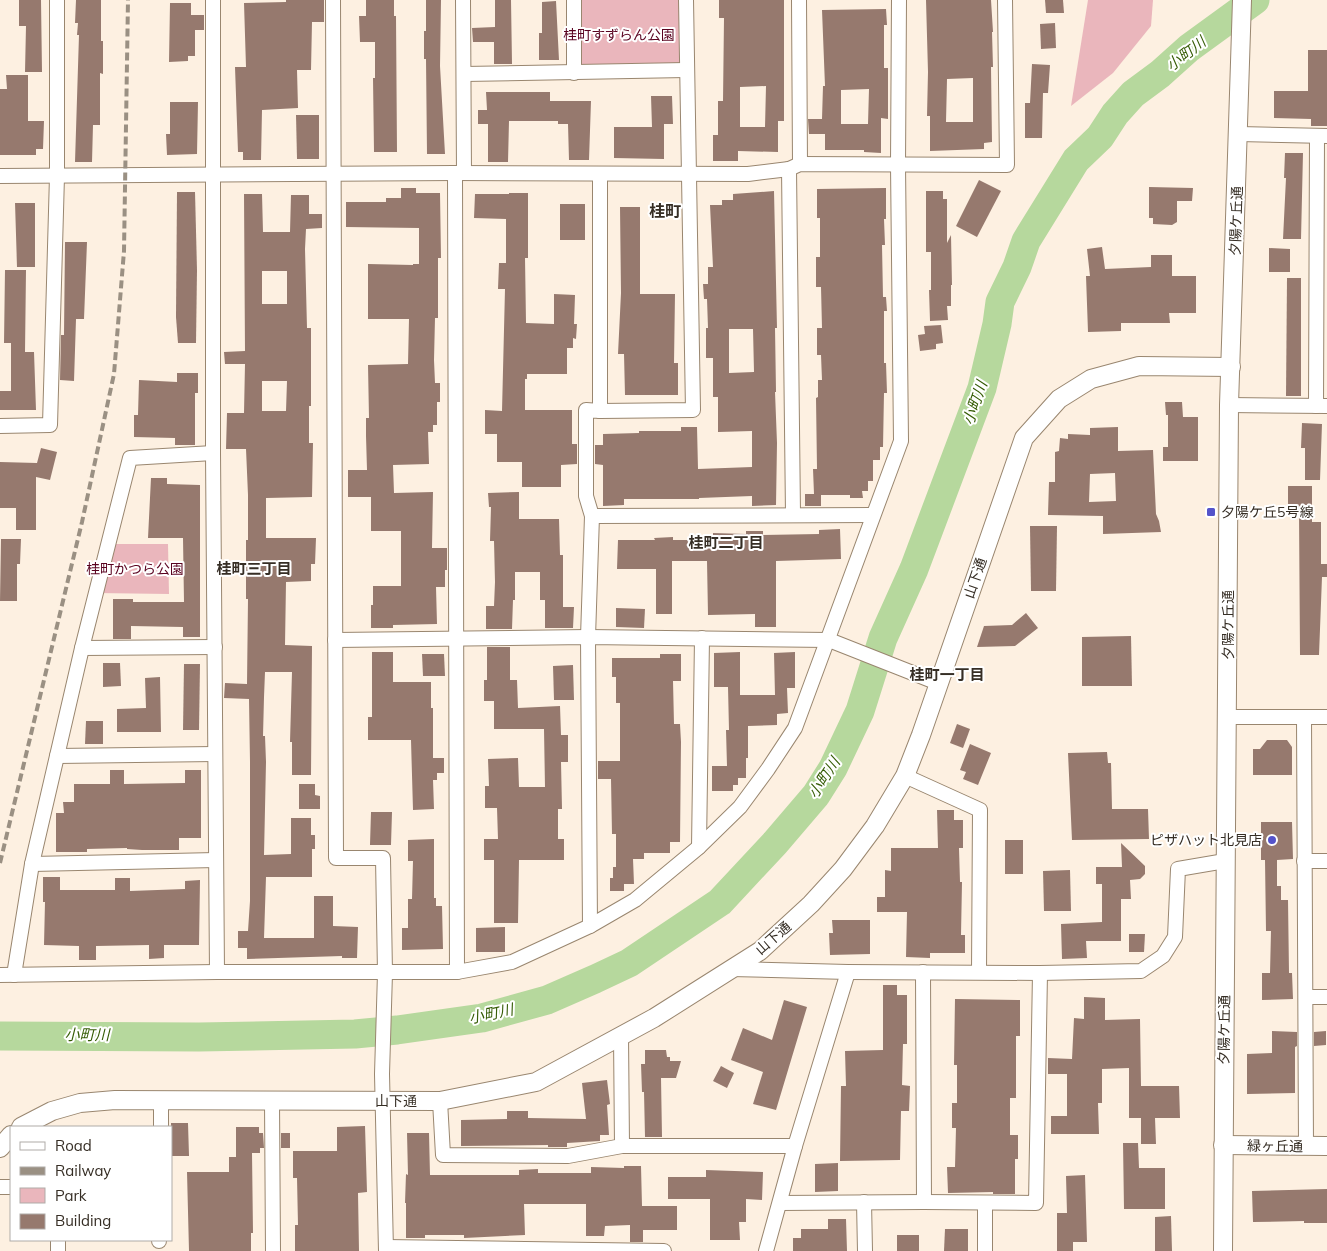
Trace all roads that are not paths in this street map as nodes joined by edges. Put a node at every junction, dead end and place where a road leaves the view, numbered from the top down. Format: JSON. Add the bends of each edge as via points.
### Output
{"nodes":[{"id":1,"x":57,"y":0,"type":"edge"},
{"id":2,"x":213,"y":0,"type":"edge"},
{"id":3,"x":333,"y":0,"type":"edge"},
{"id":4,"x":463,"y":0,"type":"edge"},
{"id":5,"x":574,"y":0,"type":"edge"},
{"id":6,"x":686,"y":0,"type":"edge"},
{"id":7,"x":799,"y":0,"type":"edge"},
{"id":8,"x":900,"y":0,"type":"edge"},
{"id":9,"x":1005,"y":0,"type":"edge"},
{"id":10,"x":1242,"y":0,"type":"edge"},
{"id":11,"x":686,"y":70,"type":"junction"},
{"id":12,"x":574,"y":73,"type":"junction"},
{"id":13,"x":464,"y":74,"type":"junction"},
{"id":14,"x":1239,"y":134,"type":"junction"},
{"id":15,"x":1322,"y":136,"type":"edge"},
{"id":16,"x":898,"y":165,"type":"junction"},
{"id":17,"x":795,"y":167,"type":"junction"},
{"id":18,"x":459,"y":173,"type":"junction"},
{"id":19,"x":333,"y":174,"type":"junction"},
{"id":20,"x":600,"y":174,"type":"junction"},
{"id":21,"x":689,"y":174,"type":"junction"},
{"id":22,"x":213,"y":175,"type":"junction"},
{"id":23,"x":0,"y":176,"type":"edge"},
{"id":24,"x":57,"y":176,"type":"junction"},
{"id":25,"x":1321,"y":304,"type":"edge"},
{"id":26,"x":1231,"y":367,"type":"junction"},
{"id":27,"x":1230,"y":405,"type":"junction"},
{"id":28,"x":1322,"y":406,"type":"edge"},
{"id":29,"x":600,"y":410,"type":"junction"},
{"id":30,"x":0,"y":426,"type":"edge"},
{"id":31,"x":213,"y":453,"type":"junction"},
{"id":32,"x":793,"y":514,"type":"junction"},
{"id":33,"x":873,"y":515,"type":"junction"},
{"id":34,"x":592,"y":516,"type":"junction"},
{"id":35,"x":588,"y":637,"type":"junction"},
{"id":36,"x":457,"y":638,"type":"junction"},
{"id":37,"x":702,"y":638,"type":"junction"},
{"id":38,"x":335,"y":640,"type":"junction"},
{"id":39,"x":828,"y":640,"type":"junction"},
{"id":40,"x":82,"y":648,"type":"junction"},
{"id":41,"x":215,"y":648,"type":"junction"},
{"id":42,"x":938,"y":683,"type":"junction"},
{"id":43,"x":1227,"y":717,"type":"junction"},
{"id":44,"x":1304,"y":717,"type":"junction"},
{"id":45,"x":1327,"y":717,"type":"edge"},
{"id":46,"x":215,"y":754,"type":"junction"},
{"id":47,"x":57,"y":756,"type":"junction"},
{"id":48,"x":905,"y":776,"type":"junction"},
{"id":49,"x":699,"y":847,"type":"junction"},
{"id":50,"x":216,"y":860,"type":"junction"},
{"id":51,"x":1226,"y":861,"type":"junction"},
{"id":52,"x":1304,"y":861,"type":"junction"},
{"id":53,"x":1327,"y":861,"type":"edge"},
{"id":54,"x":32,"y":864,"type":"junction"},
{"id":55,"x":590,"y":926,"type":"junction"},
{"id":56,"x":731,"y":969,"type":"junction"},
{"id":57,"x":217,"y":972,"type":"junction"},
{"id":58,"x":457,"y":972,"type":"junction"},
{"id":59,"x":848,"y":972,"type":"junction"},
{"id":60,"x":924,"y":972,"type":"junction"},
{"id":61,"x":979,"y":972,"type":"junction"},
{"id":62,"x":385,"y":973,"type":"junction"},
{"id":63,"x":1040,"y":973,"type":"junction"},
{"id":64,"x":7,"y":975,"type":"edge"},
{"id":65,"x":1306,"y":997,"type":"junction"},
{"id":66,"x":1327,"y":997,"type":"edge"},
{"id":67,"x":621,"y":1036,"type":"junction"},
{"id":68,"x":161,"y":1100,"type":"junction"},
{"id":69,"x":272,"y":1101,"type":"junction"},
{"id":70,"x":383,"y":1101,"type":"junction"},
{"id":71,"x":440,"y":1101,"type":"junction"},
{"id":72,"x":23,"y":1126,"type":"edge"},
{"id":73,"x":161,"y":1126,"type":"edge"},
{"id":74,"x":10,"y":1137,"type":"edge"},
{"id":75,"x":1223,"y":1145,"type":"junction"},
{"id":76,"x":622,"y":1146,"type":"junction"},
{"id":77,"x":795,"y":1146,"type":"junction"},
{"id":78,"x":1306,"y":1146,"type":"junction"},
{"id":79,"x":1327,"y":1146,"type":"edge"},
{"id":80,"x":0,"y":1148,"type":"edge"},
{"id":81,"x":864,"y":1202,"type":"junction"},
{"id":82,"x":924,"y":1202,"type":"junction"},
{"id":83,"x":780,"y":1203,"type":"junction"},
{"id":84,"x":985,"y":1203,"type":"junction"},
{"id":85,"x":386,"y":1249,"type":"edge"},
{"id":86,"x":273,"y":1250,"type":"edge"},
{"id":87,"x":481,"y":1250,"type":"edge"},
{"id":88,"x":664,"y":1251,"type":"edge"},
{"id":89,"x":766,"y":1251,"type":"edge"},
{"id":90,"x":865,"y":1251,"type":"edge"},
{"id":91,"x":985,"y":1251,"type":"edge"},
{"id":92,"x":1223,"y":1251,"type":"edge"}],
"edges":[{"from":1,"to":24,"type":"street"},
{"from":2,"to":22,"type":"street"},
{"from":3,"to":19,"type":"street"},
{"from":4,"to":13,"type":"street"},
{"from":5,"to":12,"type":"street"},
{"from":6,"to":11,"type":"street"},
{"from":7,"to":17,"type":"street"},
{"from":8,"to":16,"type":"street"},
{"from":9,"to":16,"type":"street","via":[[1006,165]]},
{"from":10,"to":14,"type":"street","name":"夕陽ケ丘通"},
{"from":11,"to":12,"type":"street"},
{"from":11,"to":21,"type":"street"},
{"from":12,"to":13,"type":"street"},
{"from":13,"to":18,"type":"street"},
{"from":14,"to":15,"type":"street"},
{"from":14,"to":26,"type":"street","name":"夕陽ケ丘通"},
{"from":15,"to":25,"type":"street"},
{"from":16,"to":17,"type":"street"},
{"from":16,"to":33,"type":"street","via":[[901,441]]},
{"from":17,"to":21,"type":"street","via":[[748,174]]},
{"from":17,"to":32,"type":"street"},
{"from":18,"to":19,"type":"street"},
{"from":18,"to":20,"type":"street"},
{"from":18,"to":36,"type":"street"},
{"from":19,"to":22,"type":"street"},
{"from":19,"to":38,"type":"street"},
{"from":20,"to":21,"type":"street"},
{"from":20,"to":29,"type":"street"},
{"from":21,"to":29,"type":"street","via":[[693,410]]},
{"from":22,"to":24,"type":"street"},
{"from":22,"to":31,"type":"street"},
{"from":23,"to":24,"type":"street"},
{"from":24,"to":30,"type":"street","via":[[50,425]]},
{"from":25,"to":28,"type":"street"},
{"from":26,"to":27,"type":"street","name":"夕陽ケ丘通"},
{"from":26,"to":42,"type":"street","name":"山下通","via":[[1139,366],[1091,379],[1060,399],[1024,438]]},
{"from":27,"to":28,"type":"street"},
{"from":27,"to":43,"type":"street","name":"夕陽ケ丘通"},
{"from":29,"to":34,"type":"street","via":[[586,410],[586,496]]},
{"from":31,"to":40,"type":"street","via":[[130,458]]},
{"from":31,"to":41,"type":"street"},
{"from":32,"to":33,"type":"street"},
{"from":32,"to":34,"type":"street"},
{"from":33,"to":39,"type":"street"},
{"from":34,"to":35,"type":"street"},
{"from":35,"to":36,"type":"street"},
{"from":35,"to":37,"type":"street"},
{"from":35,"to":55,"type":"street"},
{"from":36,"to":38,"type":"street"},
{"from":36,"to":58,"type":"street"},
{"from":37,"to":39,"type":"street"},
{"from":37,"to":49,"type":"street"},
{"from":38,"to":62,"type":"street","via":[[336,858],[383,858]]},
{"from":39,"to":42,"type":"street"},
{"from":39,"to":49,"type":"street","via":[[795,728],[740,807]]},
{"from":40,"to":41,"type":"street"},
{"from":40,"to":47,"type":"street"},
{"from":41,"to":46,"type":"street"},
{"from":42,"to":48,"type":"street","name":"山下通"},
{"from":43,"to":44,"type":"street"},
{"from":43,"to":51,"type":"street","name":"夕陽ケ丘通"},
{"from":44,"to":45,"type":"street"},
{"from":44,"to":52,"type":"street"},
{"from":46,"to":47,"type":"street"},
{"from":46,"to":50,"type":"street"},
{"from":47,"to":54,"type":"street"},
{"from":48,"to":56,"type":"street","name":"山下通","via":[[876,826],[836,876],[760,950]]},
{"from":48,"to":61,"type":"street","via":[[980,810]]},
{"from":49,"to":55,"type":"street","via":[[636,900]]},
{"from":50,"to":54,"type":"street"},
{"from":50,"to":57,"type":"street"},
{"from":51,"to":63,"type":"street","via":[[1178,868],[1175,937],[1163,956],[1140,970]]},
{"from":51,"to":75,"type":"street","name":"夕陽ケ丘通"},
{"from":52,"to":53,"type":"street"},
{"from":52,"to":65,"type":"street"},
{"from":54,"to":64,"type":"street"},
{"from":55,"to":58,"type":"street","via":[[512,962]]},
{"from":56,"to":59,"type":"street"},
{"from":56,"to":67,"type":"street","name":"山下通"},
{"from":57,"to":62,"type":"street"},
{"from":57,"to":64,"type":"street"},
{"from":58,"to":62,"type":"street"},
{"from":59,"to":60,"type":"street"},
{"from":59,"to":77,"type":"street"},
{"from":60,"to":61,"type":"street"},
{"from":60,"to":82,"type":"street"},
{"from":61,"to":63,"type":"street"},
{"from":62,"to":70,"type":"street"},
{"from":63,"to":84,"type":"street","via":[[1036,1203]]},
{"from":65,"to":66,"type":"street"},
{"from":65,"to":78,"type":"street"},
{"from":67,"to":71,"type":"street","name":"山下通","via":[[536,1082]]},
{"from":67,"to":76,"type":"street"},
{"from":68,"to":69,"type":"street","name":"山下通"},
{"from":68,"to":72,"type":"street","name":"山下通","via":[[80,1103],[52,1111]]},
{"from":68,"to":73,"type":"street"},
{"from":69,"to":70,"type":"street","name":"山下通"},
{"from":69,"to":86,"type":"street"},
{"from":70,"to":71,"type":"street","name":"山下通"},
{"from":70,"to":85,"type":"street"},
{"from":71,"to":76,"type":"street","via":[[444,1155],[568,1156]]},
{"from":74,"to":80,"type":"street"},
{"from":75,"to":78,"type":"street","name":"緑ヶ丘通"},
{"from":75,"to":92,"type":"street","name":"夕陽ケ丘通"},
{"from":76,"to":77,"type":"street"},
{"from":77,"to":83,"type":"street"},
{"from":78,"to":79,"type":"street","name":"緑ヶ丘通"},
{"from":81,"to":82,"type":"street"},
{"from":81,"to":83,"type":"street"},
{"from":81,"to":90,"type":"street"},
{"from":82,"to":84,"type":"street"},
{"from":83,"to":89,"type":"street"},
{"from":84,"to":91,"type":"street"},
{"from":85,"to":87,"type":"street"},
{"from":87,"to":88,"type":"street"}]}
